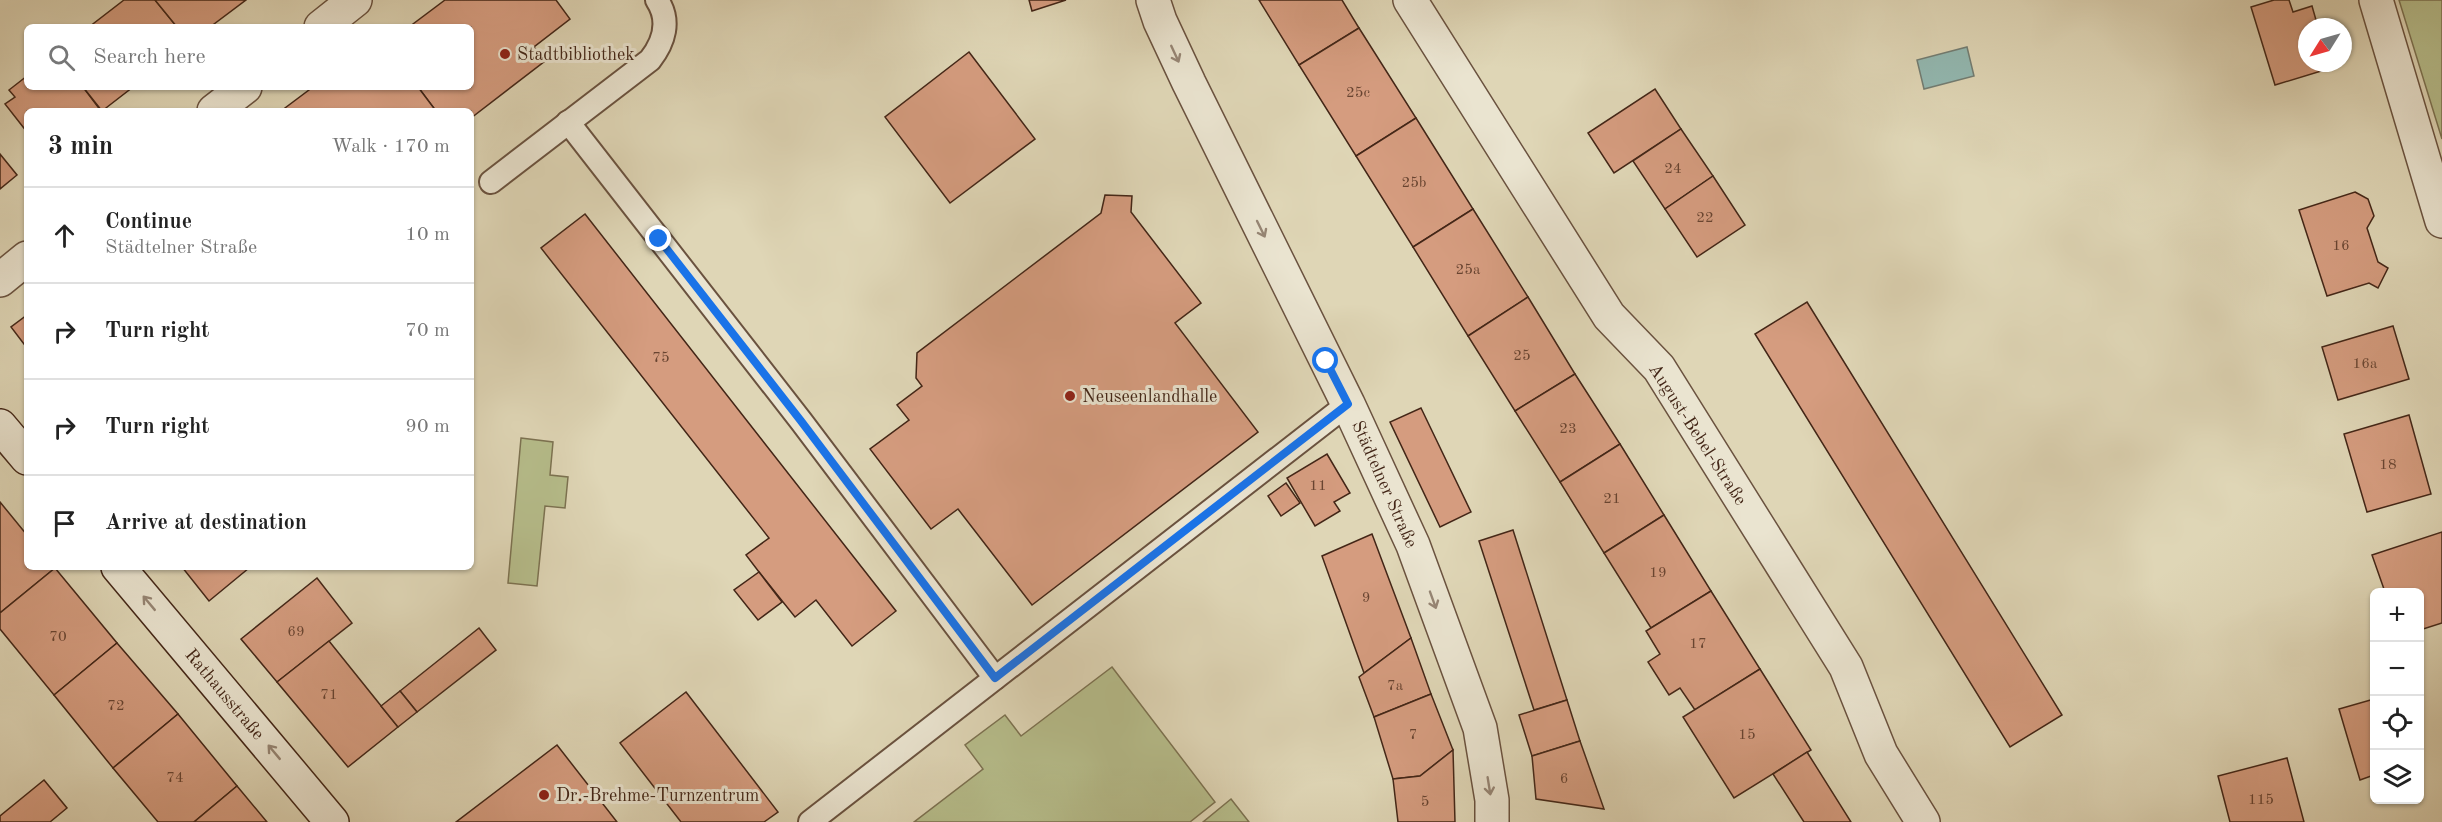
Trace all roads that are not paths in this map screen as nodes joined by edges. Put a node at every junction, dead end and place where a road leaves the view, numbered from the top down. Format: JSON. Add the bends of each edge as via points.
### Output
{"nodes":[{"id":1,"x":355,"y":0,"type":"edge"},
{"id":2,"x":657,"y":0,"type":"edge"},
{"id":3,"x":1153,"y":0,"type":"edge"},
{"id":4,"x":1410,"y":0,"type":"edge"},
{"id":5,"x":2376,"y":0,"type":"edge"},
{"id":6,"x":325,"y":24,"type":"edge"},
{"id":7,"x":240,"y":90,"type":"edge"},
{"id":8,"x":218,"y":108,"type":"edge"},
{"id":9,"x":568,"y":122,"type":"junction"},
{"id":10,"x":491,"y":182,"type":"dead end"},
{"id":11,"x":2442,"y":221,"type":"edge"},
{"id":12,"x":24,"y":260,"type":"edge"},
{"id":13,"x":0,"y":280,"type":"edge"},
{"id":14,"x":1348,"y":404,"type":"junction"},
{"id":15,"x":121,"y":570,"type":"edge"},
{"id":16,"x":995,"y":678,"type":"junction"},
{"id":17,"x":332,"y":822,"type":"edge"},
{"id":18,"x":810,"y":822,"type":"edge"},
{"id":19,"x":1492,"y":822,"type":"edge"},
{"id":20,"x":1923,"y":822,"type":"edge"}],
"edges":[{"from":1,"to":6,"type":"street"},
{"from":2,"to":9,"type":"lane","via":[[665,20],[659,48],[650,60]]},
{"from":3,"to":14,"type":"street","name":"Städtelner Straße","one_way":true,"via":[[1189,83]]},
{"from":4,"to":20,"type":"street","name":"August-Bebel-Straße","via":[[1609,316],[1659,368],[1846,667],[1881,754]]},
{"from":5,"to":11,"type":"street"},
{"from":7,"to":8,"type":"street"},
{"from":9,"to":10,"type":"lane"},
{"from":9,"to":16,"type":"lane"},
{"from":12,"to":13,"type":"street"},
{"from":14,"to":16,"type":"lane"},
{"from":14,"to":19,"type":"street","name":"Städtelner Straße","one_way":true,"via":[[1413,545],[1480,728]]},
{"from":17,"to":15,"type":"street","name":"Rathausstraße","one_way":true},
{"from":16,"to":18,"type":"lane"}]}
